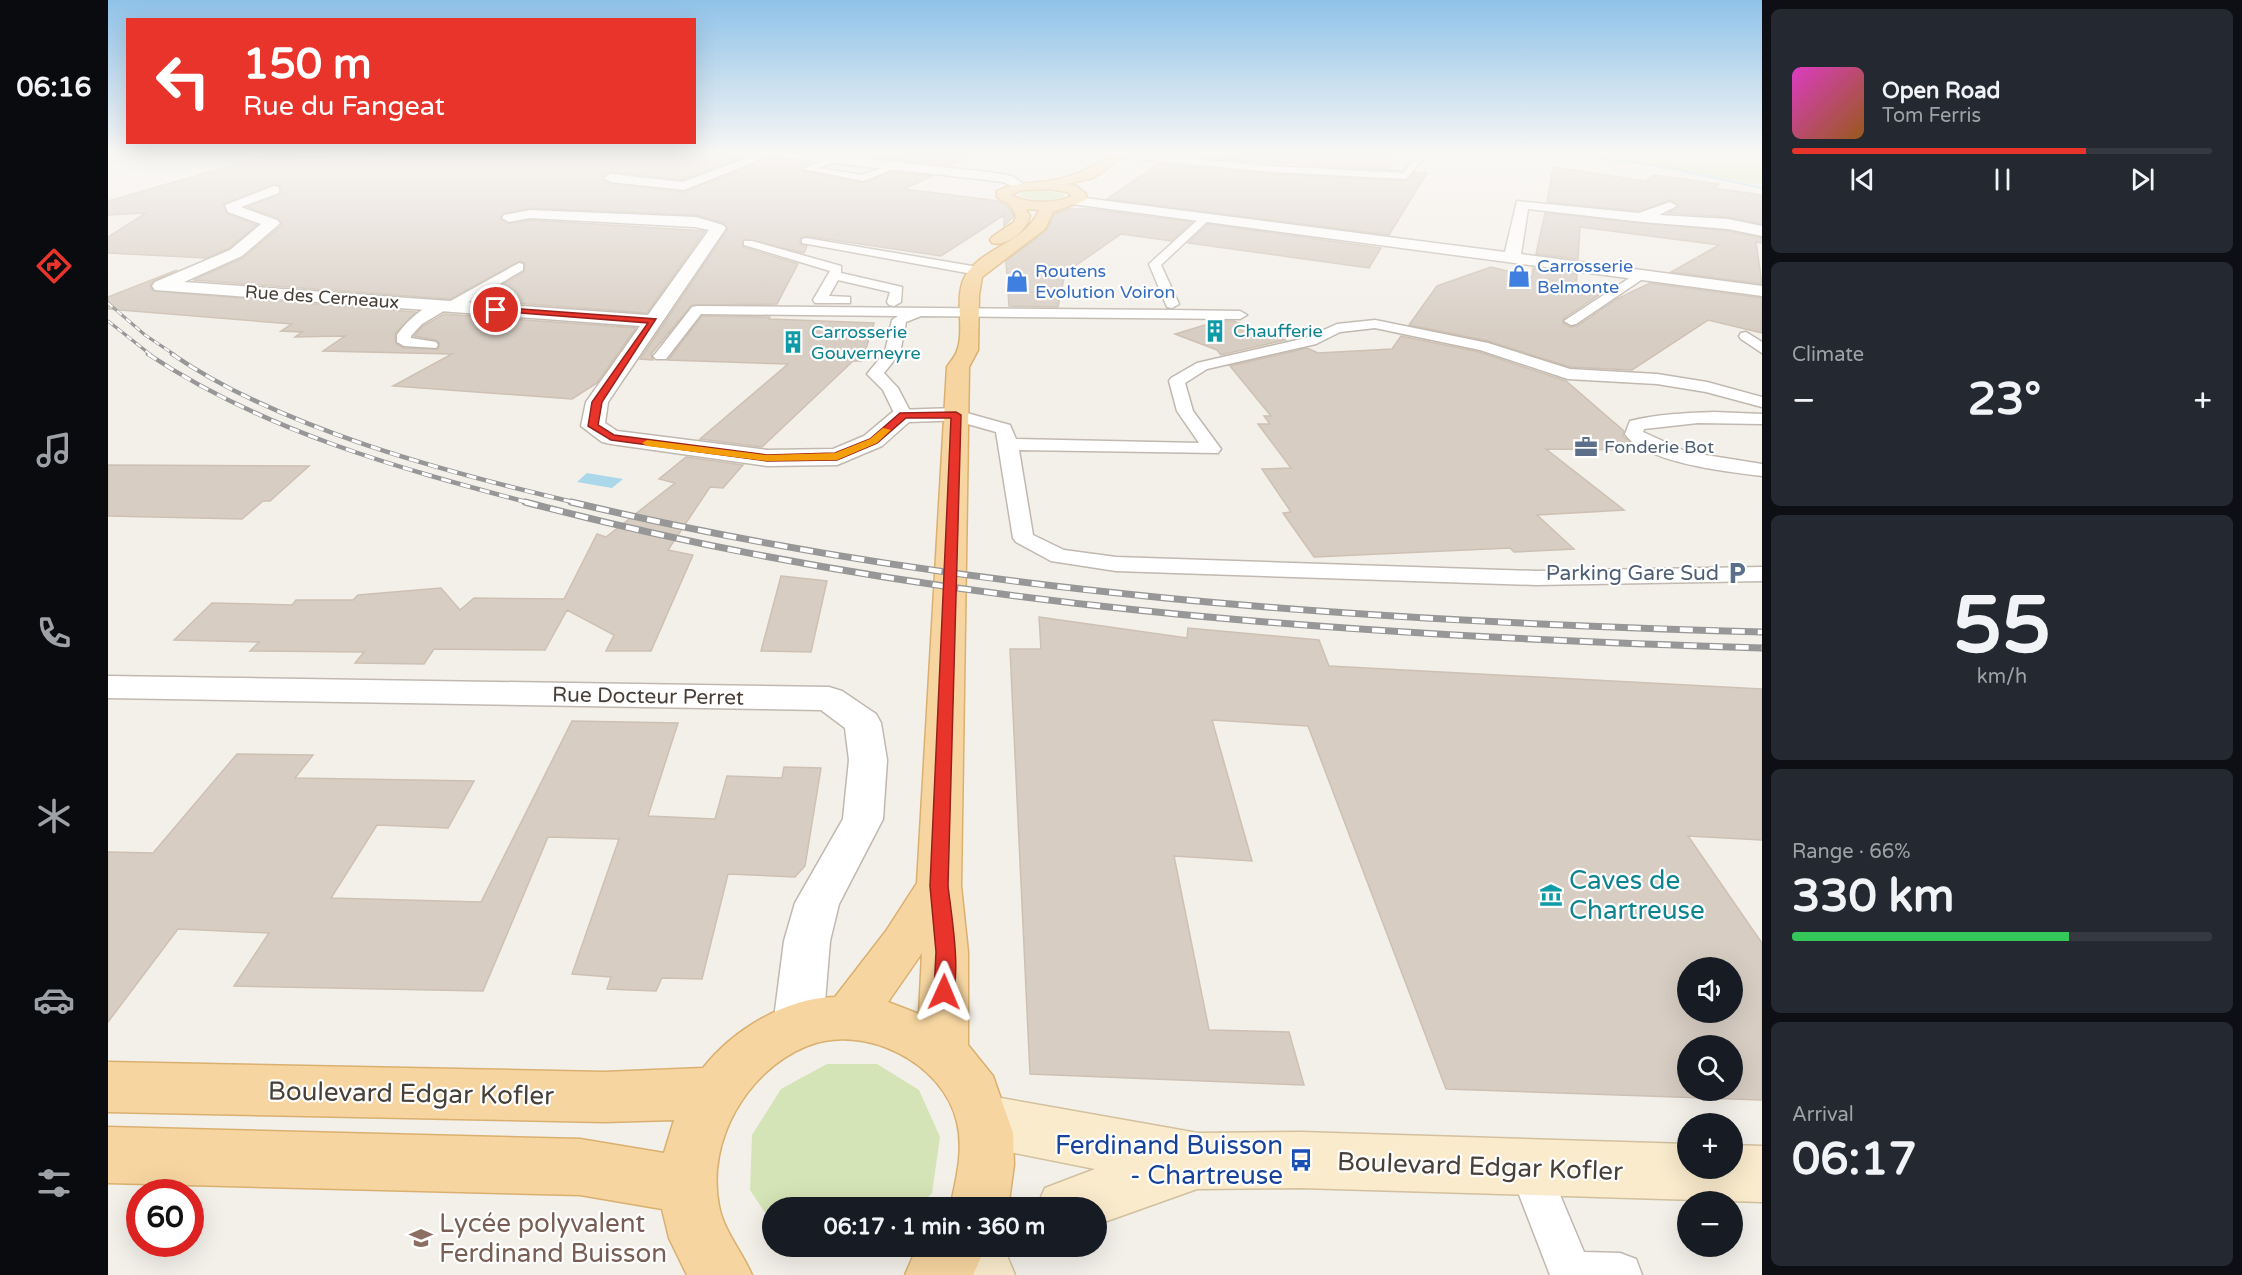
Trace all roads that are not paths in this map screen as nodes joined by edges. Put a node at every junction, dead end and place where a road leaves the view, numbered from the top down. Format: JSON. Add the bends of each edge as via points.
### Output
{"nodes":[{"id":1,"x":246,"y":214,"type":"edge"},
{"id":2,"x":1022,"y":214,"type":"edge"},
{"id":3,"x":1045,"y":214,"type":"edge"},
{"id":4,"x":1180,"y":214,"type":"edge"},
{"id":5,"x":1520,"y":214,"type":"edge"},
{"id":6,"x":1603,"y":214,"type":"edge"},
{"id":7,"x":1648,"y":214,"type":"edge"},
{"id":8,"x":1704,"y":214,"type":"edge"},
{"id":9,"x":509,"y":218,"type":"dead end"},
{"id":10,"x":1206,"y":218,"type":"junction"},
{"id":11,"x":1642,"y":218,"type":"junction"},
{"id":12,"x":1762,"y":226,"type":"edge"},
{"id":13,"x":1762,"y":231,"type":"edge"},
{"id":14,"x":806,"y":241,"type":"dead end"},
{"id":15,"x":748,"y":243,"type":"dead end"},
{"id":16,"x":1512,"y":258,"type":"junction"},
{"id":17,"x":519,"y":267,"type":"dead end"},
{"id":18,"x":834,"y":275,"type":"junction"},
{"id":19,"x":1640,"y":275,"type":"junction"},
{"id":20,"x":961,"y":278,"type":"junction"},
{"id":21,"x":1762,"y":291,"type":"edge"},
{"id":22,"x":894,"y":302,"type":"junction"},
{"id":23,"x":1172,"y":304,"type":"dead end"},
{"id":24,"x":447,"y":306,"type":"junction"},
{"id":25,"x":970,"y":311,"type":"junction"},
{"id":26,"x":916,"y":313,"type":"junction"},
{"id":27,"x":1240,"y":315,"type":"dead end"},
{"id":28,"x":653,"y":321,"type":"junction"},
{"id":29,"x":1571,"y":321,"type":"dead end"},
{"id":30,"x":1746,"y":336,"type":"dead end"},
{"id":31,"x":950,"y":338,"type":"junction"},
{"id":32,"x":431,"y":345,"type":"dead end"},
{"id":33,"x":1762,"y":350,"type":"edge"},
{"id":34,"x":661,"y":356,"type":"dead end"},
{"id":35,"x":1762,"y":402,"type":"edge"},
{"id":36,"x":903,"y":415,"type":"junction"},
{"id":37,"x":956,"y":415,"type":"junction"},
{"id":38,"x":1762,"y":419,"type":"edge"},
{"id":39,"x":1009,"y":444,"type":"junction"},
{"id":40,"x":1762,"y":470,"type":"edge"},
{"id":41,"x":1762,"y":574,"type":"edge"},
{"id":42,"x":108,"y":687,"type":"edge"},
{"id":43,"x":939,"y":886,"type":"junction"},
{"id":44,"x":849,"y":1017,"type":"junction"},
{"id":45,"x":798,"y":1026,"type":"junction"},
{"id":46,"x":943,"y":1052,"type":"junction"},
{"id":47,"x":108,"y":1087,"type":"edge"},
{"id":48,"x":714,"y":1093,"type":"junction"},
{"id":49,"x":984,"y":1121,"type":"junction"},
{"id":50,"x":108,"y":1155,"type":"edge"},
{"id":51,"x":1198,"y":1161,"type":"junction"},
{"id":52,"x":1528,"y":1166,"type":"junction"},
{"id":53,"x":1762,"y":1174,"type":"edge"},
{"id":54,"x":688,"y":1185,"type":"junction"},
{"id":55,"x":982,"y":1197,"type":"edge"},
{"id":56,"x":1096,"y":1197,"type":"edge"},
{"id":57,"x":950,"y":1257,"type":"edge"},
{"id":58,"x":977,"y":1257,"type":"edge"},
{"id":59,"x":722,"y":1275,"type":"edge"},
{"id":60,"x":935,"y":1275,"type":"edge"},
{"id":61,"x":985,"y":1275,"type":"edge"},
{"id":62,"x":1620,"y":1275,"type":"edge"}],
"edges":[{"from":1,"to":24,"type":"street","name":"Rue des Cerneaux","via":[[272,223],[236,253],[161,286]]},
{"from":2,"to":20,"type":"main road","via":[[1021,224],[985,249]]},
{"from":3,"to":20,"type":"main road","via":[[1033,232]]},
{"from":4,"to":10,"type":"street"},
{"from":5,"to":16,"type":"street"},
{"from":6,"to":11,"type":"street"},
{"from":7,"to":11,"type":"street"},
{"from":8,"to":12,"type":"street"},
{"from":9,"to":28,"type":"street","via":[[530,214],[696,222],[718,228]]},
{"from":10,"to":16,"type":"street"},
{"from":10,"to":23,"type":"lane","via":[[1155,264]]},
{"from":11,"to":13,"type":"street","via":[[1728,224]]},
{"from":14,"to":20,"type":"lane"},
{"from":15,"to":18,"type":"lane","via":[[837,269]]},
{"from":16,"to":19,"type":"street"},
{"from":17,"to":24,"type":"lane"},
{"from":18,"to":22,"type":"lane","via":[[897,290]]},
{"from":18,"to":22,"type":"lane","via":[[820,300]]},
{"from":19,"to":21,"type":"street"},
{"from":19,"to":29,"type":"lane"},
{"from":20,"to":25,"type":"main road","via":[[974,276]]},
{"from":20,"to":31,"type":"main road"},
{"from":22,"to":26,"type":"lane"},
{"from":24,"to":28,"type":"street","name":"Rue des Cerneaux"},
{"from":24,"to":32,"type":"lane","via":[[417,321],[404,335],[404,342]]},
{"from":25,"to":27,"type":"lane"},
{"from":25,"to":31,"type":"lane"},
{"from":25,"to":31,"type":"main road","via":[[968,350]]},
{"from":26,"to":31,"type":"lane"},
{"from":26,"to":34,"type":"lane","via":[[698,310]]},
{"from":26,"to":36,"type":"lane","via":[[899,320],[892,353],[875,374],[890,388]]},
{"from":28,"to":36,"type":"street","via":[[597,402],[593,426],[611,437],[767,458],[837,457],[873,441]]},
{"from":30,"to":33,"type":"lane"},
{"from":31,"to":37,"type":"main road"},
{"from":35,"to":39,"type":"lane","via":[[1658,379],[1568,374],[1483,346],[1375,324],[1337,328],[1311,341],[1202,366],[1177,381],[1185,411],[1212,449]]},
{"from":36,"to":37,"type":"street"},
{"from":37,"to":39,"type":"lane","via":[[1004,429]]},
{"from":37,"to":43,"type":"main road"},
{"from":38,"to":40,"type":"lane","via":[[1654,421],[1636,425],[1634,434],[1679,458]]},
{"from":39,"to":41,"type":"lane","via":[[1023,538],[1059,556],[1116,564],[1536,578]]},
{"from":42,"to":45,"type":"street","name":"Rue Docteur Perret","via":[[829,699],[863,723],[868,760],[863,819],[817,903],[807,941]]},
{"from":43,"to":44,"type":"main road"},
{"from":43,"to":46,"type":"main road","via":[[945,952]]},
{"from":44,"to":45,"type":"main road"},
{"from":44,"to":46,"type":"main road","via":[[900,1026]]},
{"from":45,"to":48,"type":"main road","via":[[752,1052]]},
{"from":46,"to":49,"type":"main road","via":[[968,1084]]},
{"from":47,"to":48,"type":"main road","name":"Boulevard Edgar Kofler","via":[[604,1097]]},
{"from":48,"to":54,"type":"main road","via":[[694,1136]]},
{"from":49,"to":51,"type":"street","name":"Boulevard Edgar Kofler"},
{"from":49,"to":55,"type":"main road","via":[[988,1165]]},
{"from":50,"to":54,"type":"main road","via":[[580,1167]]},
{"from":51,"to":52,"type":"street","name":"Boulevard Edgar Kofler"},
{"from":51,"to":56,"type":"street","name":"Boulevard Edgar Kofler"},
{"from":52,"to":53,"type":"street","name":"Boulevard Edgar Kofler"},
{"from":52,"to":62,"type":"lane","via":[[1571,1273]]},
{"from":54,"to":59,"type":"main road","via":[[697,1233]]},
{"from":57,"to":60,"type":"main road"},
{"from":58,"to":61,"type":"street"}]}
